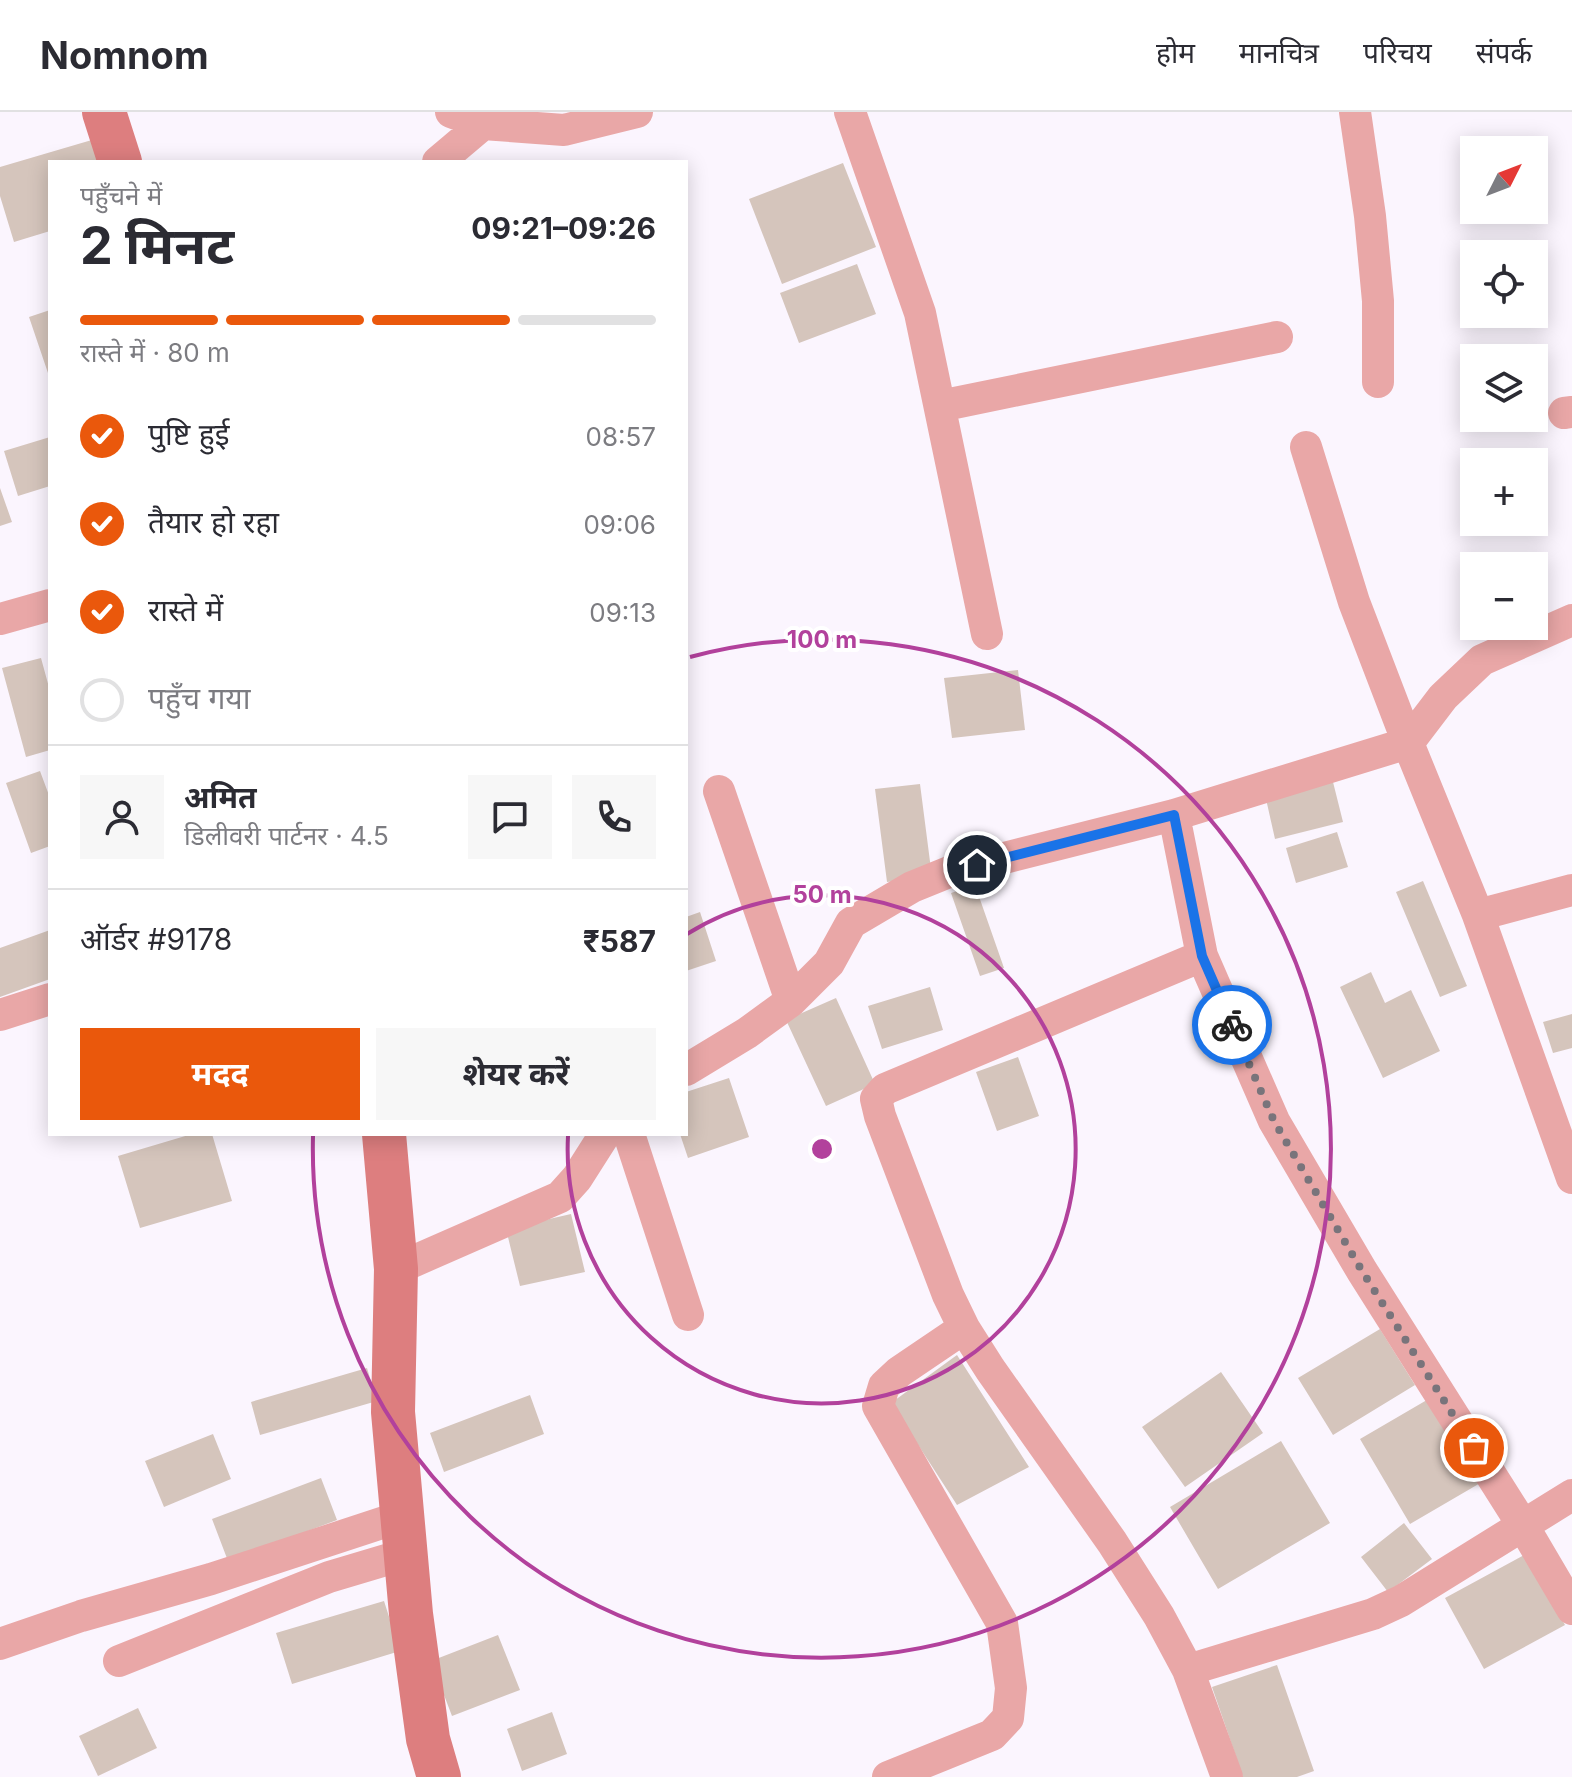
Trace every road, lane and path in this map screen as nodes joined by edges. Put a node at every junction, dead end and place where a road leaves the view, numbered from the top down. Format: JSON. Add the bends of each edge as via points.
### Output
{"nodes":[{"id":1,"x":104,"y":112,"type":"edge"},
{"id":2,"x":451,"y":112,"type":"edge"},
{"id":3,"x":637,"y":112,"type":"edge"},
{"id":4,"x":850,"y":112,"type":"edge"},
{"id":5,"x":1355,"y":112,"type":"edge"},
{"id":6,"x":483,"y":124,"type":"junction"},
{"id":7,"x":119,"y":160,"type":"edge"},
{"id":8,"x":440,"y":160,"type":"edge"},
{"id":9,"x":1277,"y":337,"type":"dead end"},
{"id":10,"x":1378,"y":382,"type":"dead end"},
{"id":11,"x":940,"y":406,"type":"junction"},
{"id":12,"x":1306,"y":447,"type":"dead end"},
{"id":13,"x":48,"y":606,"type":"edge"},
{"id":14,"x":0,"y":619,"type":"edge"},
{"id":15,"x":1572,"y":620,"type":"edge"},
{"id":16,"x":987,"y":634,"type":"dead end"},
{"id":17,"x":1408,"y":743,"type":"junction"},
{"id":18,"x":719,"y":791,"type":"dead end"},
{"id":19,"x":1174,"y":815,"type":"junction"},
{"id":20,"x":1572,"y":890,"type":"edge"},
{"id":21,"x":1478,"y":915,"type":"junction"},
{"id":22,"x":1202,"y":956,"type":"junction"},
{"id":23,"x":48,"y":1000,"type":"edge"},
{"id":24,"x":791,"y":1001,"type":"junction"},
{"id":25,"x":0,"y":1015,"type":"edge"},
{"id":26,"x":688,"y":1069,"type":"edge"},
{"id":27,"x":384,"y":1136,"type":"edge"},
{"id":28,"x":604,"y":1136,"type":"edge"},
{"id":29,"x":630,"y":1136,"type":"edge"},
{"id":30,"x":1572,"y":1178,"type":"edge"},
{"id":31,"x":396,"y":1269,"type":"junction"},
{"id":32,"x":688,"y":1315,"type":"dead end"},
{"id":33,"x":964,"y":1328,"type":"junction"},
{"id":34,"x":1572,"y":1495,"type":"edge"},
{"id":35,"x":1522,"y":1524,"type":"junction"},
{"id":36,"x":404,"y":1535,"type":"junction"},
{"id":37,"x":1572,"y":1609,"type":"edge"},
{"id":38,"x":0,"y":1644,"type":"edge"},
{"id":39,"x":119,"y":1661,"type":"dead end"},
{"id":40,"x":1188,"y":1670,"type":"junction"},
{"id":41,"x":439,"y":1777,"type":"edge"},
{"id":42,"x":888,"y":1777,"type":"edge"},
{"id":43,"x":1227,"y":1777,"type":"edge"}],
"edges":[{"from":1,"to":7,"type":"street"},
{"from":2,"to":6,"type":"street"},
{"from":3,"to":6,"type":"street","via":[[564,130]]},
{"from":4,"to":11,"type":"street","via":[[920,313]]},
{"from":5,"to":10,"type":"street","via":[[1378,301]]},
{"from":6,"to":8,"type":"street"},
{"from":9,"to":11,"type":"street"},
{"from":11,"to":16,"type":"street"},
{"from":12,"to":17,"type":"street","via":[[1354,602]]},
{"from":13,"to":14,"type":"street"},
{"from":15,"to":17,"type":"street","via":[[1482,660],[1443,697]]},
{"from":17,"to":19,"type":"street"},
{"from":17,"to":21,"type":"street"},
{"from":18,"to":24,"type":"street"},
{"from":19,"to":22,"type":"street"},
{"from":19,"to":24,"type":"street","via":[[949,872],[912,887],[851,923],[829,963]]},
{"from":20,"to":21,"type":"street"},
{"from":21,"to":30,"type":"street"},
{"from":22,"to":33,"type":"street","via":[[885,1089],[876,1099]]},
{"from":22,"to":35,"type":"street","via":[[1274,1121]]},
{"from":23,"to":25,"type":"street"},
{"from":24,"to":26,"type":"street"},
{"from":27,"to":31,"type":"street"},
{"from":28,"to":31,"type":"street","via":[[560,1197]]},
{"from":29,"to":32,"type":"street"},
{"from":31,"to":36,"type":"street","via":[[393,1412]]},
{"from":33,"to":40,"type":"street","via":[[1112,1542]]},
{"from":33,"to":42,"type":"street","via":[[899,1372],[884,1386],[878,1406],[1002,1623],[1011,1688],[1008,1718],[992,1735]]},
{"from":34,"to":35,"type":"street"},
{"from":35,"to":37,"type":"street"},
{"from":35,"to":40,"type":"street","via":[[1373,1614]]},
{"from":36,"to":38,"type":"street","via":[[211,1579]]},
{"from":36,"to":39,"type":"street","via":[[316,1582]]},
{"from":36,"to":41,"type":"street","via":[[428,1739]]},
{"from":40,"to":43,"type":"street"}]}
